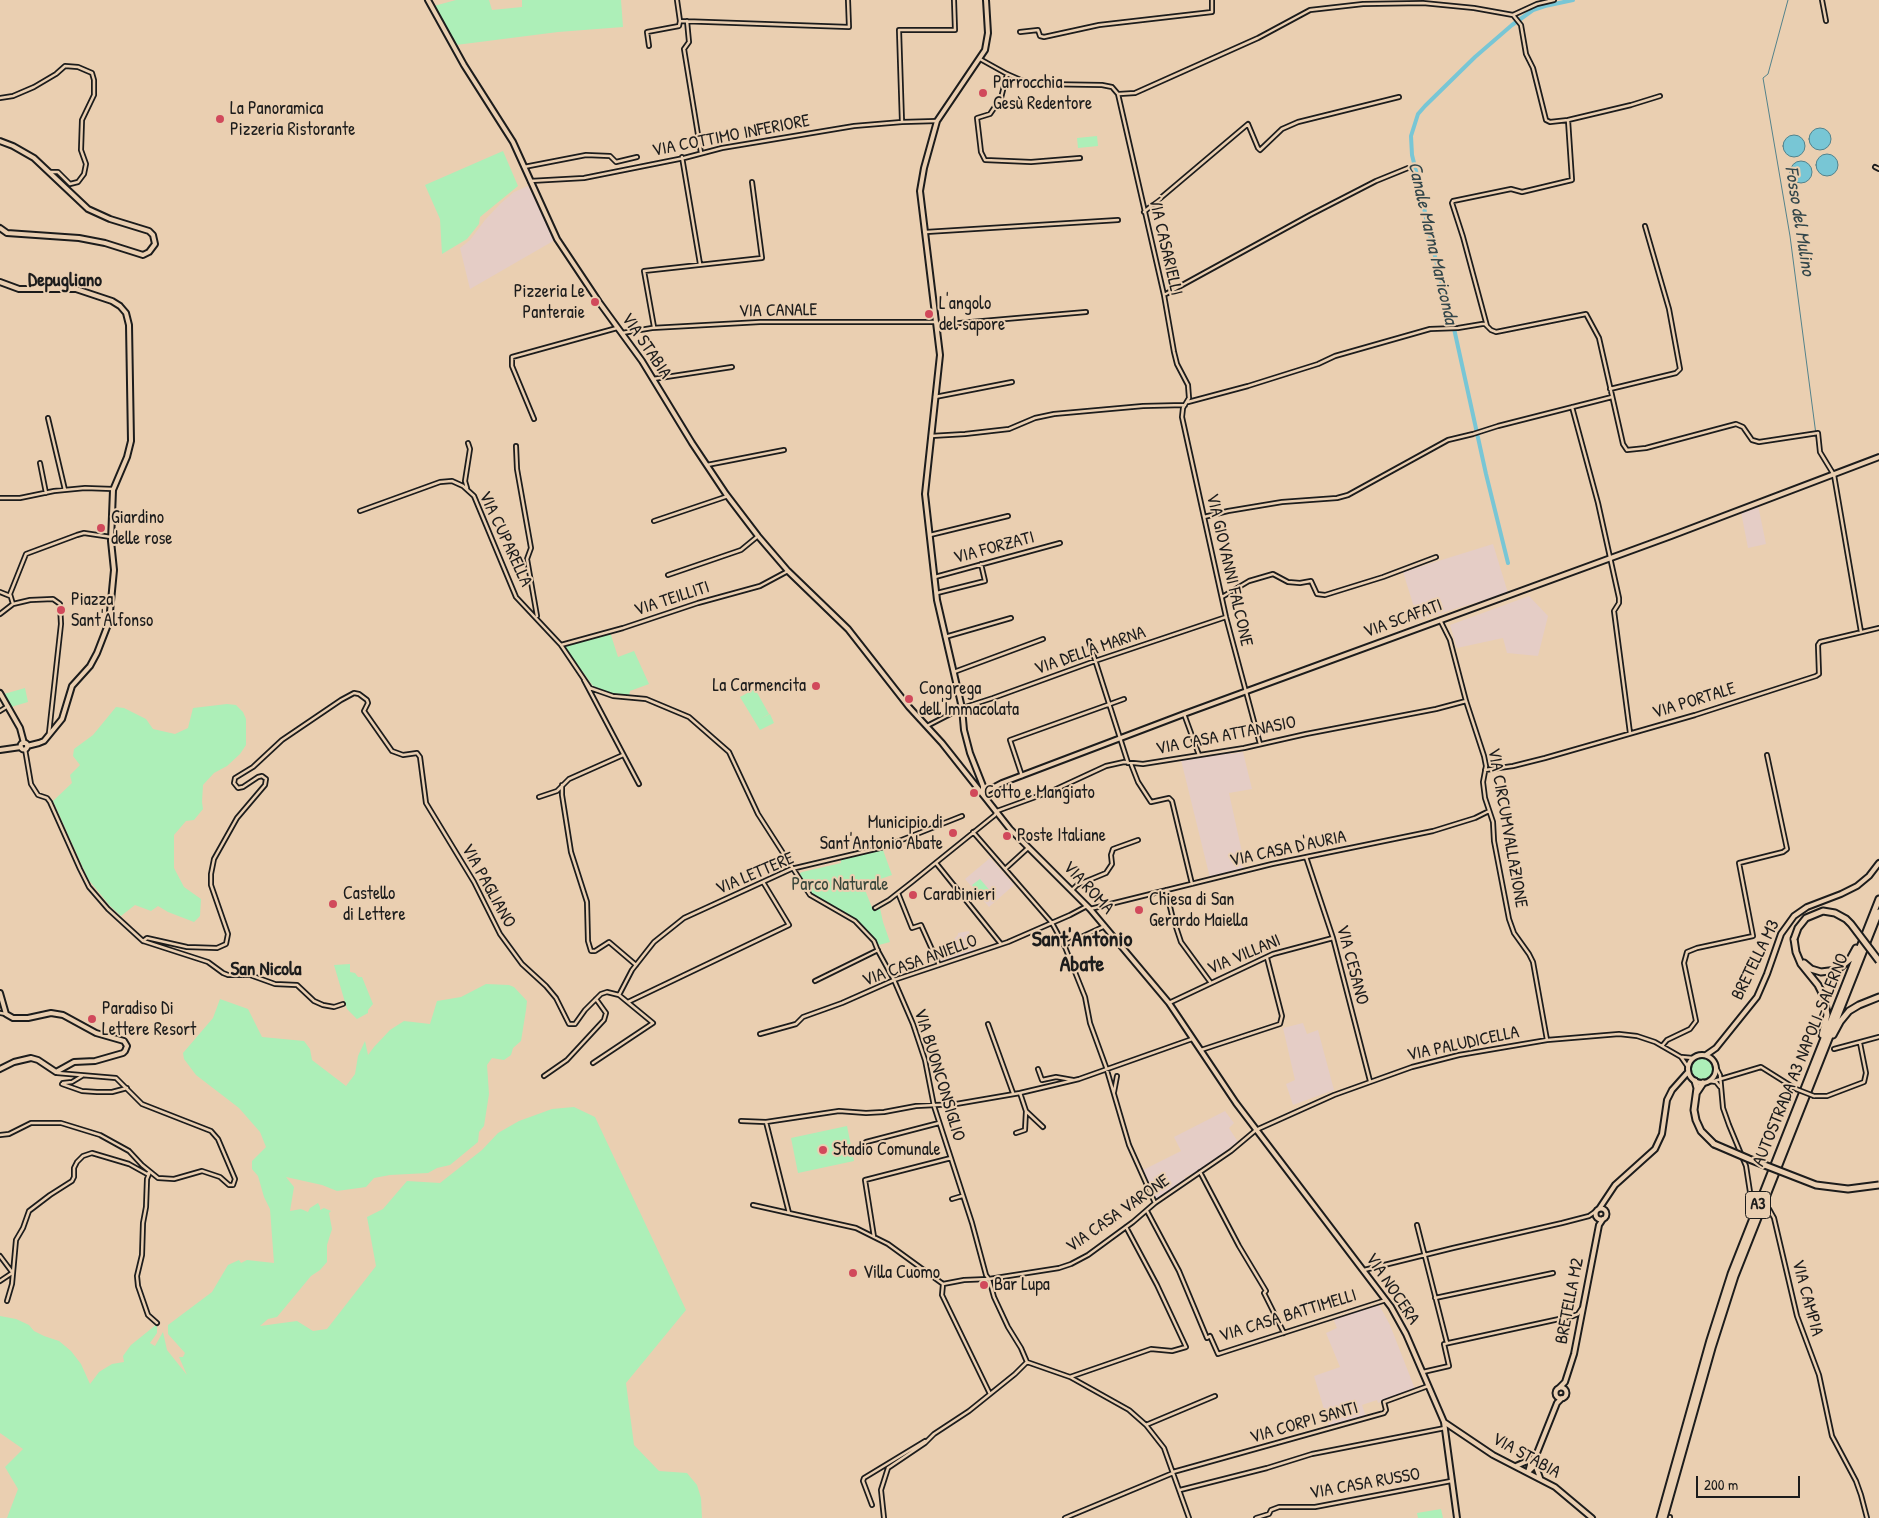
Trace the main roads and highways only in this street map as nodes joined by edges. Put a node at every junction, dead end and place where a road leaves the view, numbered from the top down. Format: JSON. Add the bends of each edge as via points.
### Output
{"nodes":[{"id":1,"x":1878,"y":901,"type":"edge"},
{"id":2,"x":1879,"y":912,"type":"edge"},
{"id":3,"x":1798,"y":958,"type":"junction"},
{"id":4,"x":1879,"y":961,"type":"edge"},
{"id":5,"x":1879,"y":997,"type":"edge"},
{"id":6,"x":1694,"y":1080,"type":"road end"},
{"id":7,"x":1703,"y":1083,"type":"road end"},
{"id":8,"x":1808,"y":1084,"type":"junction"},
{"id":9,"x":1696,"y":1094,"type":"junction"},
{"id":10,"x":1879,"y":1185,"type":"edge"},
{"id":11,"x":1660,"y":1518,"type":"edge"},
{"id":12,"x":1668,"y":1518,"type":"edge"}],
"edges":[{"from":1,"to":3,"type":"highway","number":"A3","via":[[1854,953],[1842,968],[1821,972]]},
{"from":1,"to":8,"type":"highway","name":"AUTOSTRADA A3 NAPOLI-SALERNO","number":"A3"},
{"from":2,"to":8,"type":"highway","name":"AUTOSTRADA A3 NAPOLI-SALERNO","number":"A3"},
{"from":3,"to":4,"type":"highway","number":"A3","bridge":true,"via":[[1794,939],[1798,928],[1806,918],[1818,912],[1835,913],[1846,919]]},
{"from":3,"to":8,"type":"highway","number":"A3","via":[[1822,991],[1826,1008]]},
{"from":5,"to":8,"type":"highway","number":"A3","via":[[1849,1011],[1840,1022]]},
{"from":6,"to":9,"type":"highway"},
{"from":7,"to":9,"type":"highway"},
{"from":8,"to":11,"type":"highway","name":"AUTOSTRADA A3 NAPOLI-SALERNO","number":"A3","via":[[1721,1304]]},
{"from":8,"to":12,"type":"highway","name":"AUTOSTRADA A3 NAPOLI-SALERNO","number":"A3","via":[[1727,1299]]},
{"from":9,"to":10,"type":"highway","bridge":true,"via":[[1696,1120],[1701,1131],[1714,1144],[1816,1185],[1848,1189]]}]}
